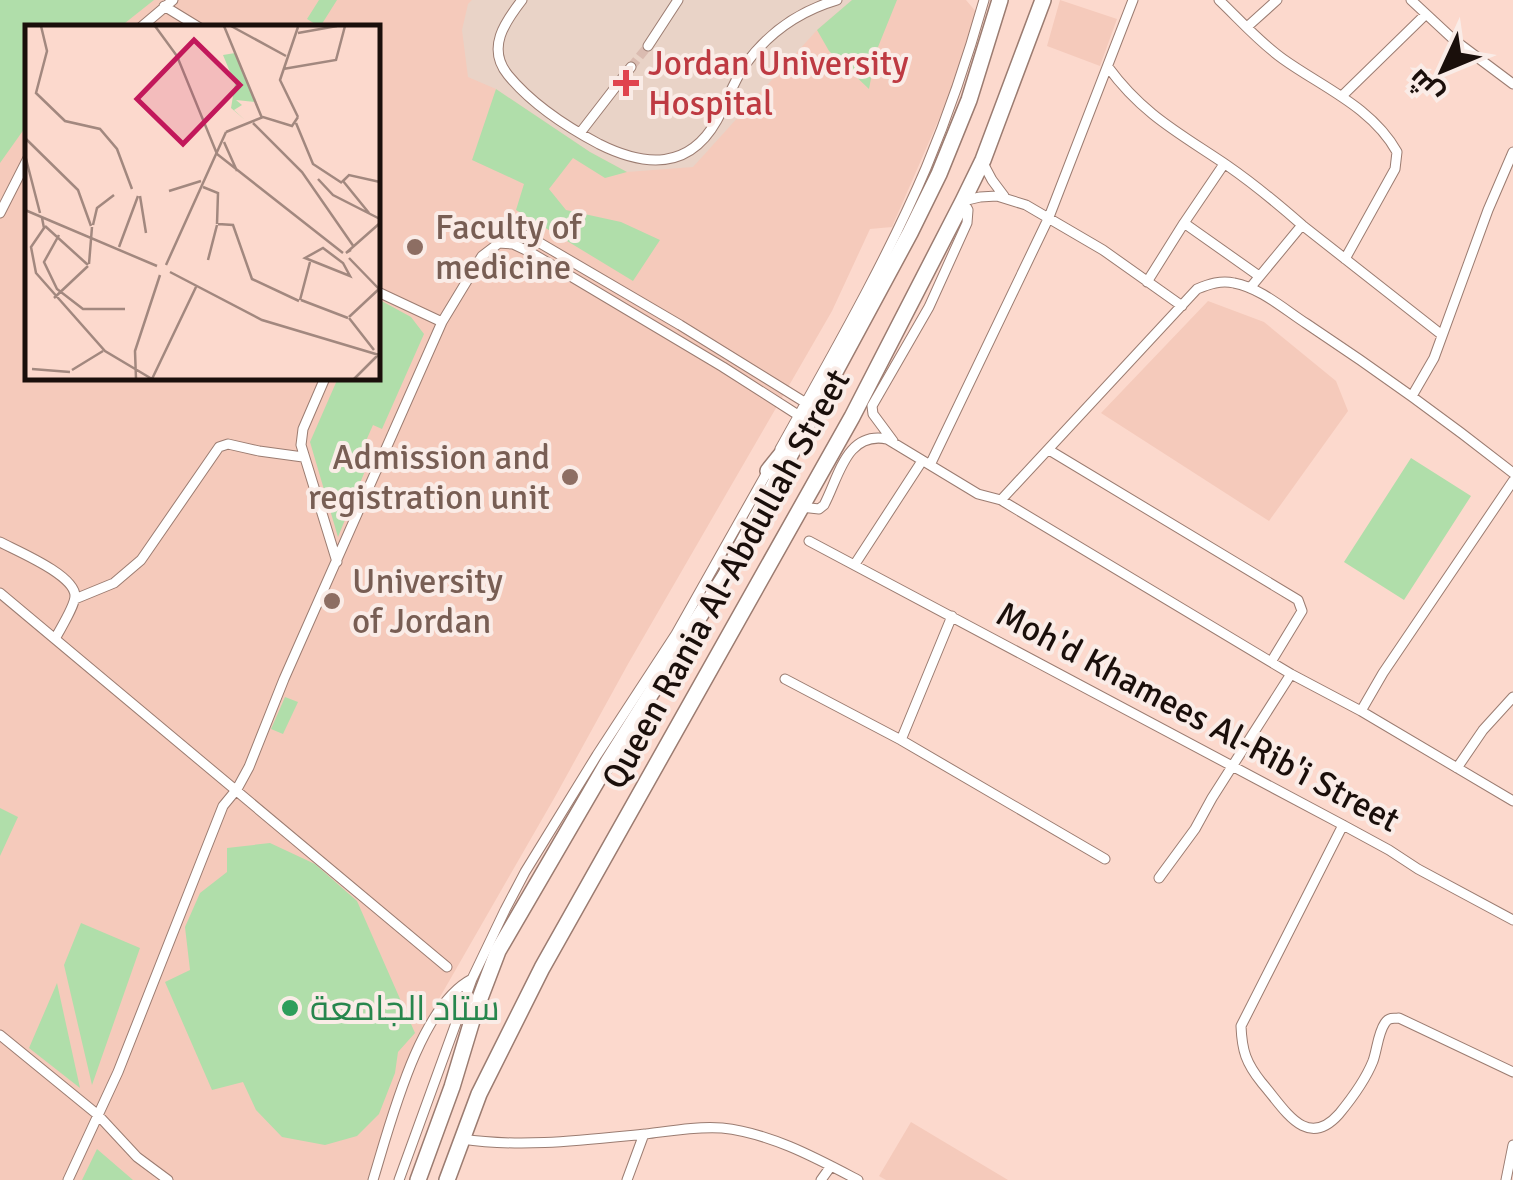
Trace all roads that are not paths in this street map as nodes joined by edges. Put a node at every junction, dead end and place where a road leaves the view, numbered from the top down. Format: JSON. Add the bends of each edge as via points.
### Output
{"nodes":[{"id":1,"x":522,"y":0,"type":"edge"},
{"id":2,"x":678,"y":0,"type":"edge"},
{"id":3,"x":837,"y":0,"type":"edge"},
{"id":4,"x":984,"y":0,"type":"edge"},
{"id":5,"x":1000,"y":0,"type":"edge"},
{"id":6,"x":1043,"y":0,"type":"edge"},
{"id":7,"x":1134,"y":0,"type":"edge"},
{"id":8,"x":1220,"y":0,"type":"edge"},
{"id":9,"x":1277,"y":0,"type":"edge"},
{"id":10,"x":1411,"y":0,"type":"edge"},
{"id":11,"x":168,"y":3,"type":"edge"},
{"id":12,"x":1425,"y":15,"type":"junction"},
{"id":13,"x":143,"y":25,"type":"edge"},
{"id":14,"x":196,"y":25,"type":"edge"},
{"id":15,"x":1247,"y":28,"type":"junction"},
{"id":16,"x":648,"y":46,"type":"tunnel mouth"},
{"id":17,"x":631,"y":67,"type":"tunnel mouth"},
{"id":18,"x":1108,"y":67,"type":"junction"},
{"id":19,"x":1513,"y":84,"type":"edge"},
{"id":20,"x":1342,"y":95,"type":"junction"},
{"id":21,"x":580,"y":133,"type":"junction"},
{"id":22,"x":1513,"y":152,"type":"edge"},
{"id":23,"x":982,"y":160,"type":"junction"},
{"id":24,"x":25,"y":164,"type":"edge"},
{"id":25,"x":1224,"y":164,"type":"junction"},
{"id":26,"x":1006,"y":198,"type":"junction"},
{"id":27,"x":963,"y":202,"type":"junction"},
{"id":28,"x":0,"y":214,"type":"edge"},
{"id":29,"x":1049,"y":217,"type":"junction"},
{"id":30,"x":1184,"y":223,"type":"junction"},
{"id":31,"x":1302,"y":225,"type":"junction"},
{"id":32,"x":904,"y":231,"type":"junction"},
{"id":33,"x":498,"y":243,"type":"junction"},
{"id":34,"x":1345,"y":260,"type":"junction"},
{"id":35,"x":1259,"y":276,"type":"junction"},
{"id":36,"x":1148,"y":282,"type":"junction"},
{"id":37,"x":1250,"y":288,"type":"junction"},
{"id":38,"x":380,"y":293,"type":"edge"},
{"id":39,"x":1182,"y":306,"type":"junction"},
{"id":40,"x":442,"y":322,"type":"junction"},
{"id":41,"x":1442,"y":335,"type":"junction"},
{"id":42,"x":324,"y":380,"type":"edge"},
{"id":43,"x":1412,"y":396,"type":"junction"},
{"id":44,"x":811,"y":407,"type":"junction"},
{"id":45,"x":798,"y":415,"type":"junction"},
{"id":46,"x":895,"y":444,"type":"junction"},
{"id":47,"x":1049,"y":450,"type":"junction"},
{"id":48,"x":303,"y":457,"type":"junction"},
{"id":49,"x":926,"y":463,"type":"junction"},
{"id":50,"x":768,"y":470,"type":"junction"},
{"id":51,"x":1513,"y":473,"type":"edge"},
{"id":52,"x":1513,"y":481,"type":"edge"},
{"id":53,"x":1002,"y":500,"type":"junction"},
{"id":54,"x":802,"y":507,"type":"junction"},
{"id":55,"x":0,"y":542,"type":"edge"},
{"id":56,"x":809,"y":542,"type":"dead end"},
{"id":57,"x":337,"y":562,"type":"junction"},
{"id":58,"x":855,"y":564,"type":"junction"},
{"id":59,"x":0,"y":592,"type":"edge"},
{"id":60,"x":75,"y":599,"type":"junction"},
{"id":61,"x":952,"y":616,"type":"junction"},
{"id":62,"x":55,"y":639,"type":"junction"},
{"id":63,"x":1272,"y":662,"type":"junction"},
{"id":64,"x":1291,"y":674,"type":"junction"},
{"id":65,"x":785,"y":679,"type":"dead end"},
{"id":66,"x":1513,"y":696,"type":"edge"},
{"id":67,"x":1361,"y":711,"type":"junction"},
{"id":68,"x":900,"y":740,"type":"junction"},
{"id":69,"x":1233,"y":767,"type":"junction"},
{"id":70,"x":1457,"y":768,"type":"junction"},
{"id":71,"x":238,"y":790,"type":"junction"},
{"id":72,"x":1513,"y":801,"type":"edge"},
{"id":73,"x":1343,"y":825,"type":"junction"},
{"id":74,"x":1106,"y":859,"type":"dead end"},
{"id":75,"x":1159,"y":878,"type":"dead end"},
{"id":76,"x":1513,"y":920,"type":"edge"},
{"id":77,"x":447,"y":967,"type":"dead end"},
{"id":78,"x":472,"y":980,"type":"junction"},
{"id":79,"x":0,"y":1035,"type":"edge"},
{"id":80,"x":1513,"y":1072,"type":"edge"},
{"id":81,"x":98,"y":1115,"type":"junction"},
{"id":82,"x":644,"y":1134,"type":"junction"},
{"id":83,"x":462,"y":1140,"type":"junction"},
{"id":84,"x":1513,"y":1145,"type":"edge"},
{"id":85,"x":831,"y":1166,"type":"junction"},
{"id":86,"x":68,"y":1180,"type":"edge"},
{"id":87,"x":168,"y":1180,"type":"edge"},
{"id":88,"x":374,"y":1180,"type":"edge"},
{"id":89,"x":398,"y":1180,"type":"edge"},
{"id":90,"x":418,"y":1180,"type":"edge"},
{"id":91,"x":447,"y":1180,"type":"edge"},
{"id":92,"x":627,"y":1180,"type":"edge"},
{"id":93,"x":821,"y":1180,"type":"edge"},
{"id":94,"x":858,"y":1180,"type":"edge"},
{"id":95,"x":1506,"y":1180,"type":"edge"}],
"edges":[{"from":1,"to":21,"type":"street","via":[[502,28],[505,72]]},
{"from":2,"to":16,"type":"street"},
{"from":3,"to":21,"type":"street","via":[[804,11],[760,46],[717,120],[687,154],[637,158]]},
{"from":4,"to":32,"type":"street"},
{"from":5,"to":32,"type":"main road","name":"Queen Rania Al-Abdullah Street","via":[[939,174]]},
{"from":6,"to":23,"type":"main road","name":"Queen Rania Al-Abdullah Street"},
{"from":7,"to":18,"type":"street"},
{"from":8,"to":15,"type":"street"},
{"from":9,"to":15,"type":"street"},
{"from":10,"to":12,"type":"street"},
{"from":11,"to":13,"type":"street"},
{"from":11,"to":14,"type":"street"},
{"from":12,"to":19,"type":"street"},
{"from":12,"to":20,"type":"street"},
{"from":15,"to":20,"type":"street","via":[[1286,62]]},
{"from":17,"to":21,"type":"street"},
{"from":18,"to":25,"type":"street","via":[[1154,117]]},
{"from":18,"to":29,"type":"street"},
{"from":20,"to":34,"type":"street","via":[[1392,144],[1398,160]]},
{"from":22,"to":41,"type":"street"},
{"from":23,"to":26,"type":"street"},
{"from":23,"to":27,"type":"main road","name":"Queen Rania Al-Abdullah Street"},
{"from":24,"to":28,"type":"street"},
{"from":25,"to":30,"type":"street"},
{"from":25,"to":31,"type":"street"},
{"from":26,"to":27,"type":"street"},
{"from":26,"to":29,"type":"street"},
{"from":27,"to":46,"type":"street","via":[[967,224],[872,406]]},
{"from":27,"to":54,"type":"main road","name":"Queen Rania Al-Abdullah Street"},
{"from":29,"to":36,"type":"street"},
{"from":29,"to":49,"type":"street"},
{"from":30,"to":35,"type":"street"},
{"from":30,"to":36,"type":"street"},
{"from":31,"to":34,"type":"street"},
{"from":31,"to":35,"type":"street"},
{"from":32,"to":44,"type":"main road","name":"Queen Rania Al-Abdullah Street"},
{"from":33,"to":40,"type":"street","via":[[476,265]]},
{"from":33,"to":44,"type":"street","via":[[512,233],[528,236]]},
{"from":33,"to":45,"type":"street","via":[[544,260]]},
{"from":34,"to":41,"type":"street"},
{"from":35,"to":37,"type":"street"},
{"from":36,"to":39,"type":"street"},
{"from":37,"to":39,"type":"street","via":[[1207,285]]},
{"from":37,"to":43,"type":"street"},
{"from":38,"to":40,"type":"street"},
{"from":39,"to":47,"type":"street"},
{"from":40,"to":57,"type":"street"},
{"from":41,"to":43,"type":"street"},
{"from":42,"to":48,"type":"street","via":[[303,429]]},
{"from":43,"to":51,"type":"street"},
{"from":44,"to":45,"type":"street"},
{"from":44,"to":50,"type":"main road"},
{"from":44,"to":90,"type":"main road","name":"Queen Rania Al-Abdullah Street","via":[[725,576],[498,951]]},
{"from":45,"to":50,"type":"street"},
{"from":46,"to":49,"type":"street"},
{"from":46,"to":54,"type":"street","via":[[863,439],[853,446],[822,508]]},
{"from":47,"to":53,"type":"street"},
{"from":47,"to":63,"type":"street","via":[[1298,600],[1302,611]]},
{"from":48,"to":57,"type":"street"},
{"from":48,"to":60,"type":"street","via":[[219,447],[141,560],[114,583]]},
{"from":49,"to":53,"type":"street","via":[[978,494]]},
{"from":49,"to":58,"type":"street"},
{"from":50,"to":78,"type":"street","via":[[676,634],[526,872]]},
{"from":52,"to":67,"type":"street"},
{"from":53,"to":63,"type":"street"},
{"from":54,"to":83,"type":"main road","name":"Queen Rania Al-Abdullah Street","via":[[542,968]]},
{"from":55,"to":60,"type":"street","via":[[61,576]]},
{"from":56,"to":58,"type":"street","name":"Moh'd Khamees Al-Rib'i Street"},
{"from":57,"to":71,"type":"street"},
{"from":58,"to":61,"type":"street","name":"Moh'd Khamees Al-Rib'i Street"},
{"from":59,"to":62,"type":"street"},
{"from":60,"to":62,"type":"street"},
{"from":61,"to":68,"type":"street"},
{"from":61,"to":69,"type":"street","name":"Moh'd Khamees Al-Rib'i Street"},
{"from":62,"to":71,"type":"street"},
{"from":63,"to":64,"type":"street"},
{"from":64,"to":67,"type":"street"},
{"from":64,"to":69,"type":"street"},
{"from":65,"to":68,"type":"street"},
{"from":66,"to":70,"type":"street"},
{"from":67,"to":70,"type":"street"},
{"from":68,"to":74,"type":"street"},
{"from":69,"to":73,"type":"street","name":"Moh'd Khamees Al-Rib'i Street"},
{"from":69,"to":75,"type":"street"},
{"from":70,"to":72,"type":"street"},
{"from":71,"to":77,"type":"street"},
{"from":71,"to":81,"type":"street","via":[[223,806]]},
{"from":73,"to":76,"type":"street","name":"Moh'd Khamees Al-Rib'i Street"},
{"from":73,"to":80,"type":"street","via":[[1241,1026],[1251,1069],[1296,1122],[1312,1129],[1329,1125],[1356,1094],[1393,1018]]},
{"from":78,"to":88,"type":"street","via":[[443,1004],[410,1065]]},
{"from":78,"to":89,"type":"street"},
{"from":79,"to":81,"type":"street"},
{"from":81,"to":86,"type":"street"},
{"from":81,"to":87,"type":"street"},
{"from":82,"to":83,"type":"street"},
{"from":82,"to":85,"type":"street","via":[[736,1130]]},
{"from":82,"to":92,"type":"street"},
{"from":83,"to":91,"type":"main road","name":"Queen Rania Al-Abdullah Street"},
{"from":84,"to":95,"type":"street"},
{"from":85,"to":93,"type":"street"},
{"from":85,"to":94,"type":"street"}]}
